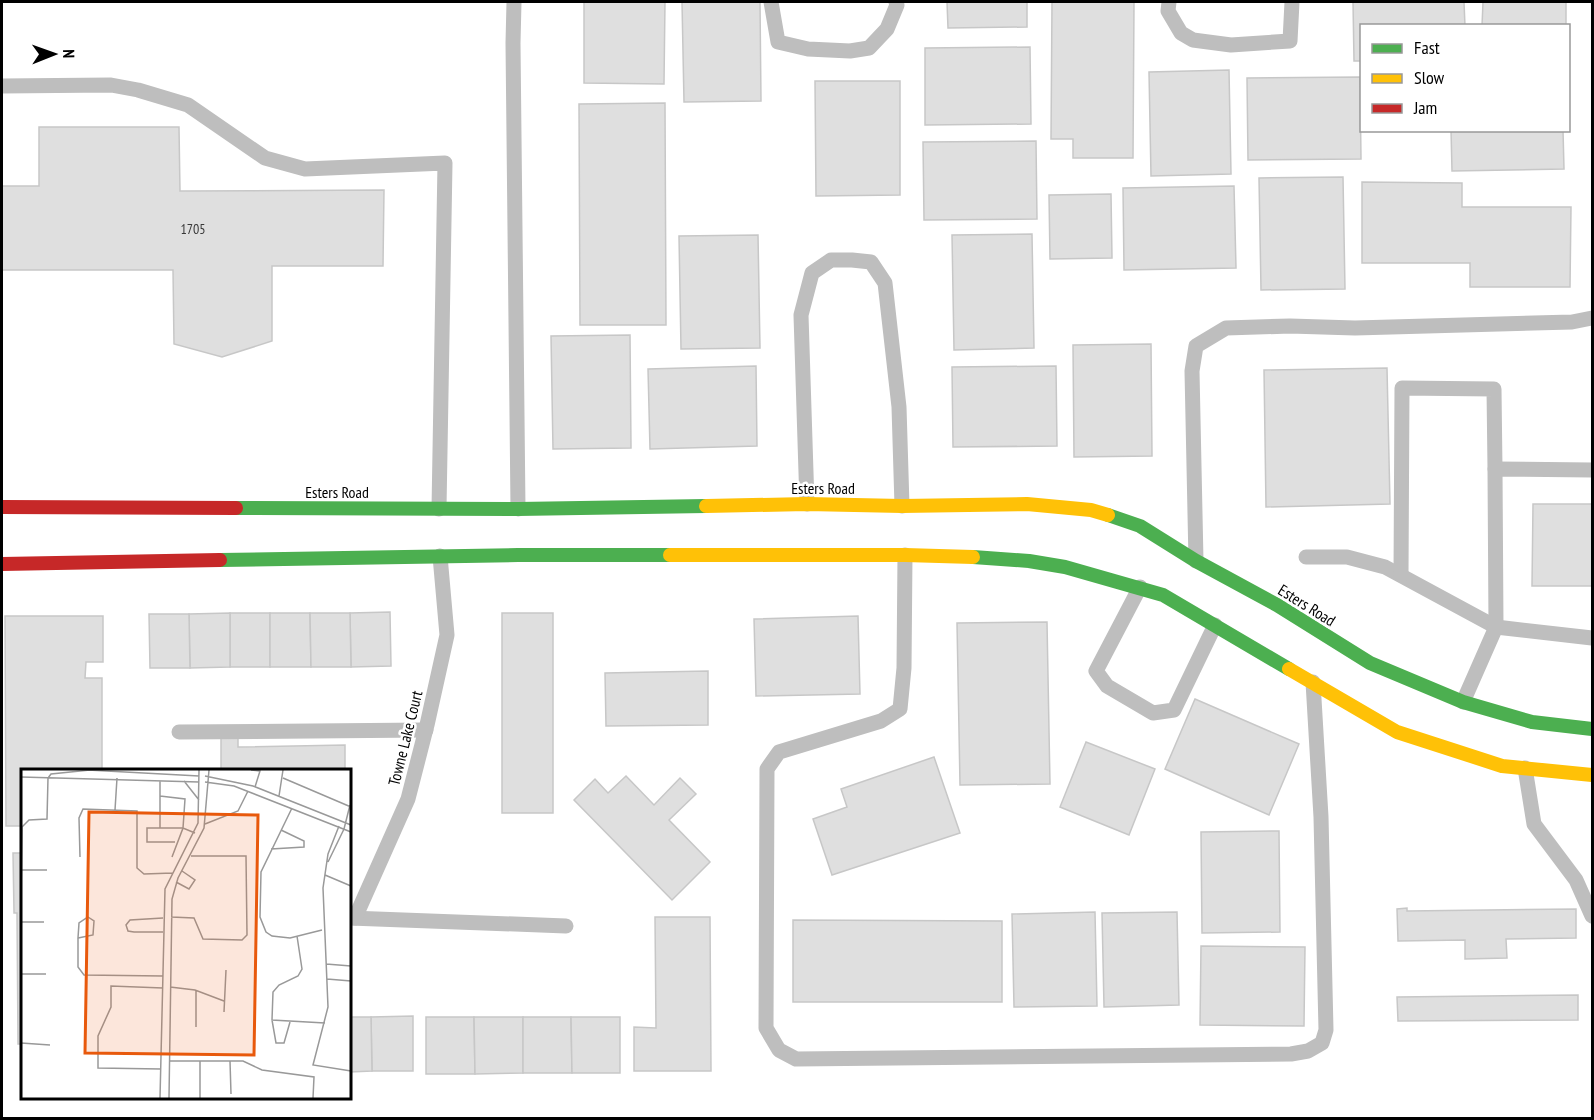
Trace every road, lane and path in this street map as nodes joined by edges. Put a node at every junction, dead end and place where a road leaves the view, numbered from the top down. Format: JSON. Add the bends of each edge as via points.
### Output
{"nodes":[{"id":1,"x":514,"y":2,"type":"edge"},
{"id":2,"x":771,"y":2,"type":"edge"},
{"id":3,"x":896,"y":2,"type":"edge"},
{"id":4,"x":1168,"y":2,"type":"edge"},
{"id":5,"x":1292,"y":2,"type":"edge"},
{"id":6,"x":2,"y":86,"type":"edge"},
{"id":7,"x":1593,"y":318,"type":"edge"},
{"id":8,"x":1495,"y":469,"type":"junction"},
{"id":9,"x":1593,"y":470,"type":"edge"},
{"id":10,"x":807,"y":504,"type":"junction"},
{"id":11,"x":2,"y":507,"type":"edge"},
{"id":12,"x":518,"y":509,"type":"junction"},
{"id":13,"x":903,"y":511,"type":"junction"},
{"id":14,"x":439,"y":515,"type":"junction"},
{"id":15,"x":440,"y":550,"type":"junction"},
{"id":16,"x":905,"y":550,"type":"junction"},
{"id":17,"x":1306,"y":557,"type":"dead end"},
{"id":18,"x":1196,"y":561,"type":"junction"},
{"id":19,"x":2,"y":564,"type":"edge"},
{"id":20,"x":1401,"y":575,"type":"junction"},
{"id":21,"x":1140,"y":587,"type":"junction"},
{"id":22,"x":1215,"y":625,"type":"junction"},
{"id":23,"x":1496,"y":627,"type":"junction"},
{"id":24,"x":1593,"y":638,"type":"edge"},
{"id":25,"x":1313,"y":682,"type":"junction"},
{"id":26,"x":1463,"y":702,"type":"junction"},
{"id":27,"x":1593,"y":729,"type":"edge"},
{"id":28,"x":426,"y":730,"type":"junction"},
{"id":29,"x":179,"y":732,"type":"dead end"},
{"id":30,"x":1525,"y":768,"type":"junction"},
{"id":31,"x":1593,"y":775,"type":"edge"},
{"id":32,"x":1593,"y":916,"type":"edge"},
{"id":33,"x":352,"y":918,"type":"edge"},
{"id":34,"x":566,"y":926,"type":"dead end"}],
"edges":[{"from":1,"to":12,"type":"lane"},
{"from":2,"to":3,"type":"lane","via":[[778,42],[808,49],[850,51],[869,48],[887,29]]},
{"from":4,"to":5,"type":"lane","via":[[1168,11],[1181,33],[1193,40],[1231,45],[1290,41]]},
{"from":6,"to":14,"type":"lane","via":[[111,85],[138,90],[188,105],[265,158],[305,169],[445,163]]},
{"from":7,"to":18,"type":"lane","via":[[1572,322],[1355,328],[1226,328],[1196,346],[1192,371]]},
{"from":8,"to":9,"type":"lane"},
{"from":8,"to":20,"type":"lane","via":[[1494,389],[1402,388]]},
{"from":8,"to":23,"type":"lane"},
{"from":10,"to":12,"type":"main road","name":"Esters Road"},
{"from":10,"to":13,"type":"main road","name":"Esters Road"},
{"from":10,"to":13,"type":"lane","via":[[801,315],[812,273],[831,260],[852,260],[871,262],[885,283],[899,407]]},
{"from":11,"to":14,"type":"main road","name":"Esters Road"},
{"from":12,"to":14,"type":"main road","name":"Esters Road"},
{"from":13,"to":18,"type":"main road","name":"Esters Road","via":[[1028,504],[1091,510],[1140,526]]},
{"from":15,"to":16,"type":"main road","via":[[518,555]]},
{"from":15,"to":19,"type":"main road"},
{"from":15,"to":28,"type":"lane","name":"Towne Lake Court","via":[[447,635]]},
{"from":16,"to":21,"type":"main road","via":[[1065,567]]},
{"from":16,"to":25,"type":"lane","via":[[900,709],[882,721],[779,752],[767,769],[766,1028],[779,1050],[796,1059],[1291,1054],[1322,1043],[1326,1030],[1321,817]]},
{"from":17,"to":20,"type":"lane","via":[[1347,557]]},
{"from":18,"to":26,"type":"main road","name":"Esters Road","via":[[1277,605],[1370,663]]},
{"from":20,"to":23,"type":"lane"},
{"from":21,"to":22,"type":"main road","via":[[1163,595]]},
{"from":21,"to":22,"type":"lane","via":[[1096,671],[1107,686],[1153,713],[1174,710]]},
{"from":22,"to":25,"type":"main road"},
{"from":23,"to":24,"type":"lane"},
{"from":23,"to":26,"type":"lane"},
{"from":25,"to":30,"type":"main road","via":[[1397,732],[1502,766]]},
{"from":26,"to":27,"type":"main road","name":"Esters Road","via":[[1533,722]]},
{"from":28,"to":29,"type":"lane"},
{"from":28,"to":33,"type":"lane","name":"Towne Lake Court","via":[[408,799]]},
{"from":30,"to":31,"type":"main road"},
{"from":30,"to":32,"type":"lane","via":[[1534,824],[1576,880]]},
{"from":33,"to":34,"type":"lane","name":"Towne Lake Court"}]}
